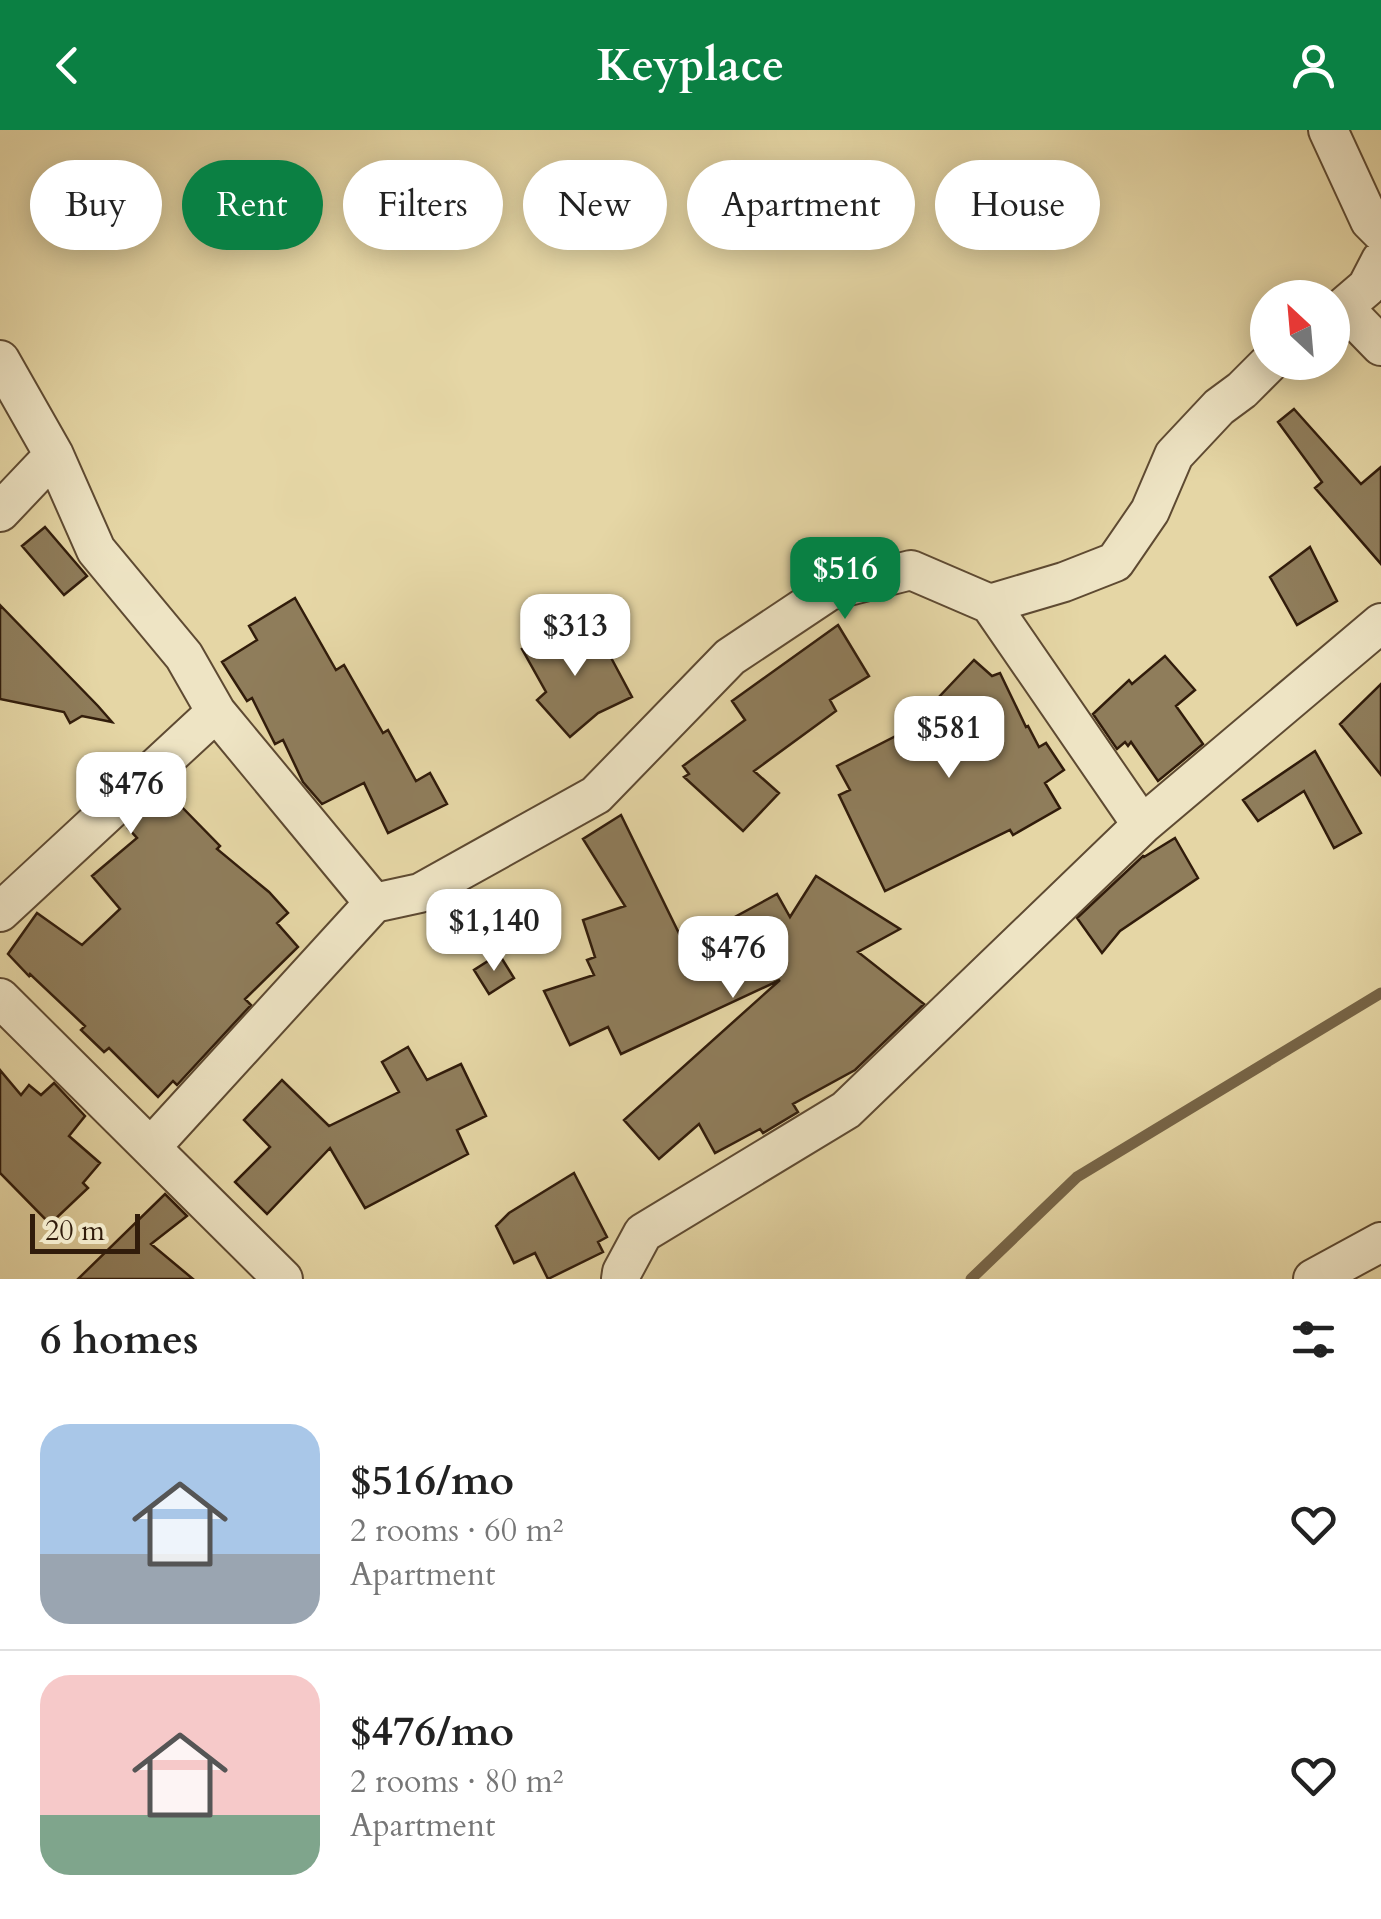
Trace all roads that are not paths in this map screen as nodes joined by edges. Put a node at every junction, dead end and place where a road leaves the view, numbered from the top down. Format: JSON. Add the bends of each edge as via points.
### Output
{"nodes":[{"id":1,"x":1328,"y":130,"type":"edge"},
{"id":2,"x":1381,"y":232,"type":"edge"},
{"id":3,"x":1381,"y":260,"type":"edge"},
{"id":4,"x":1350,"y":303,"type":"edge"},
{"id":5,"x":1350,"y":322,"type":"edge"},
{"id":6,"x":1381,"y":346,"type":"edge"},
{"id":7,"x":0,"y":360,"type":"edge"},
{"id":8,"x":1252,"y":380,"type":"edge"},
{"id":9,"x":54,"y":455,"type":"junction"},
{"id":10,"x":0,"y":512,"type":"edge"},
{"id":11,"x":990,"y":604,"type":"junction"},
{"id":12,"x":1381,"y":623,"type":"edge"},
{"id":13,"x":216,"y":712,"type":"junction"},
{"id":14,"x":1142,"y":824,"type":"junction"},
{"id":15,"x":374,"y":903,"type":"junction"},
{"id":16,"x":0,"y":912,"type":"edge"},
{"id":17,"x":0,"y":998,"type":"edge"},
{"id":18,"x":151,"y":1146,"type":"junction"},
{"id":19,"x":1381,"y":1242,"type":"edge"},
{"id":20,"x":283,"y":1279,"type":"edge"},
{"id":21,"x":621,"y":1279,"type":"edge"},
{"id":22,"x":1313,"y":1279,"type":"edge"}],
"edges":[{"from":1,"to":2,"type":"street"},
{"from":3,"to":4,"type":"street","via":[[1368,288]]},
{"from":5,"to":6,"type":"street"},
{"from":7,"to":9,"type":"street"},
{"from":8,"to":11,"type":"street","via":[[1174,455],[1150,511],[1116,562]]},
{"from":9,"to":10,"type":"street"},
{"from":9,"to":13,"type":"street","via":[[96,550],[184,656]]},
{"from":11,"to":14,"type":"street"},
{"from":11,"to":15,"type":"street","via":[[911,570],[829,591],[730,657],[596,795],[420,893]]},
{"from":12,"to":14,"type":"street"},
{"from":13,"to":15,"type":"street"},
{"from":13,"to":16,"type":"street"},
{"from":14,"to":21,"type":"street","via":[[846,1110],[643,1233]]},
{"from":15,"to":18,"type":"street"},
{"from":17,"to":18,"type":"street"},
{"from":18,"to":20,"type":"street"},
{"from":19,"to":22,"type":"street"}]}
